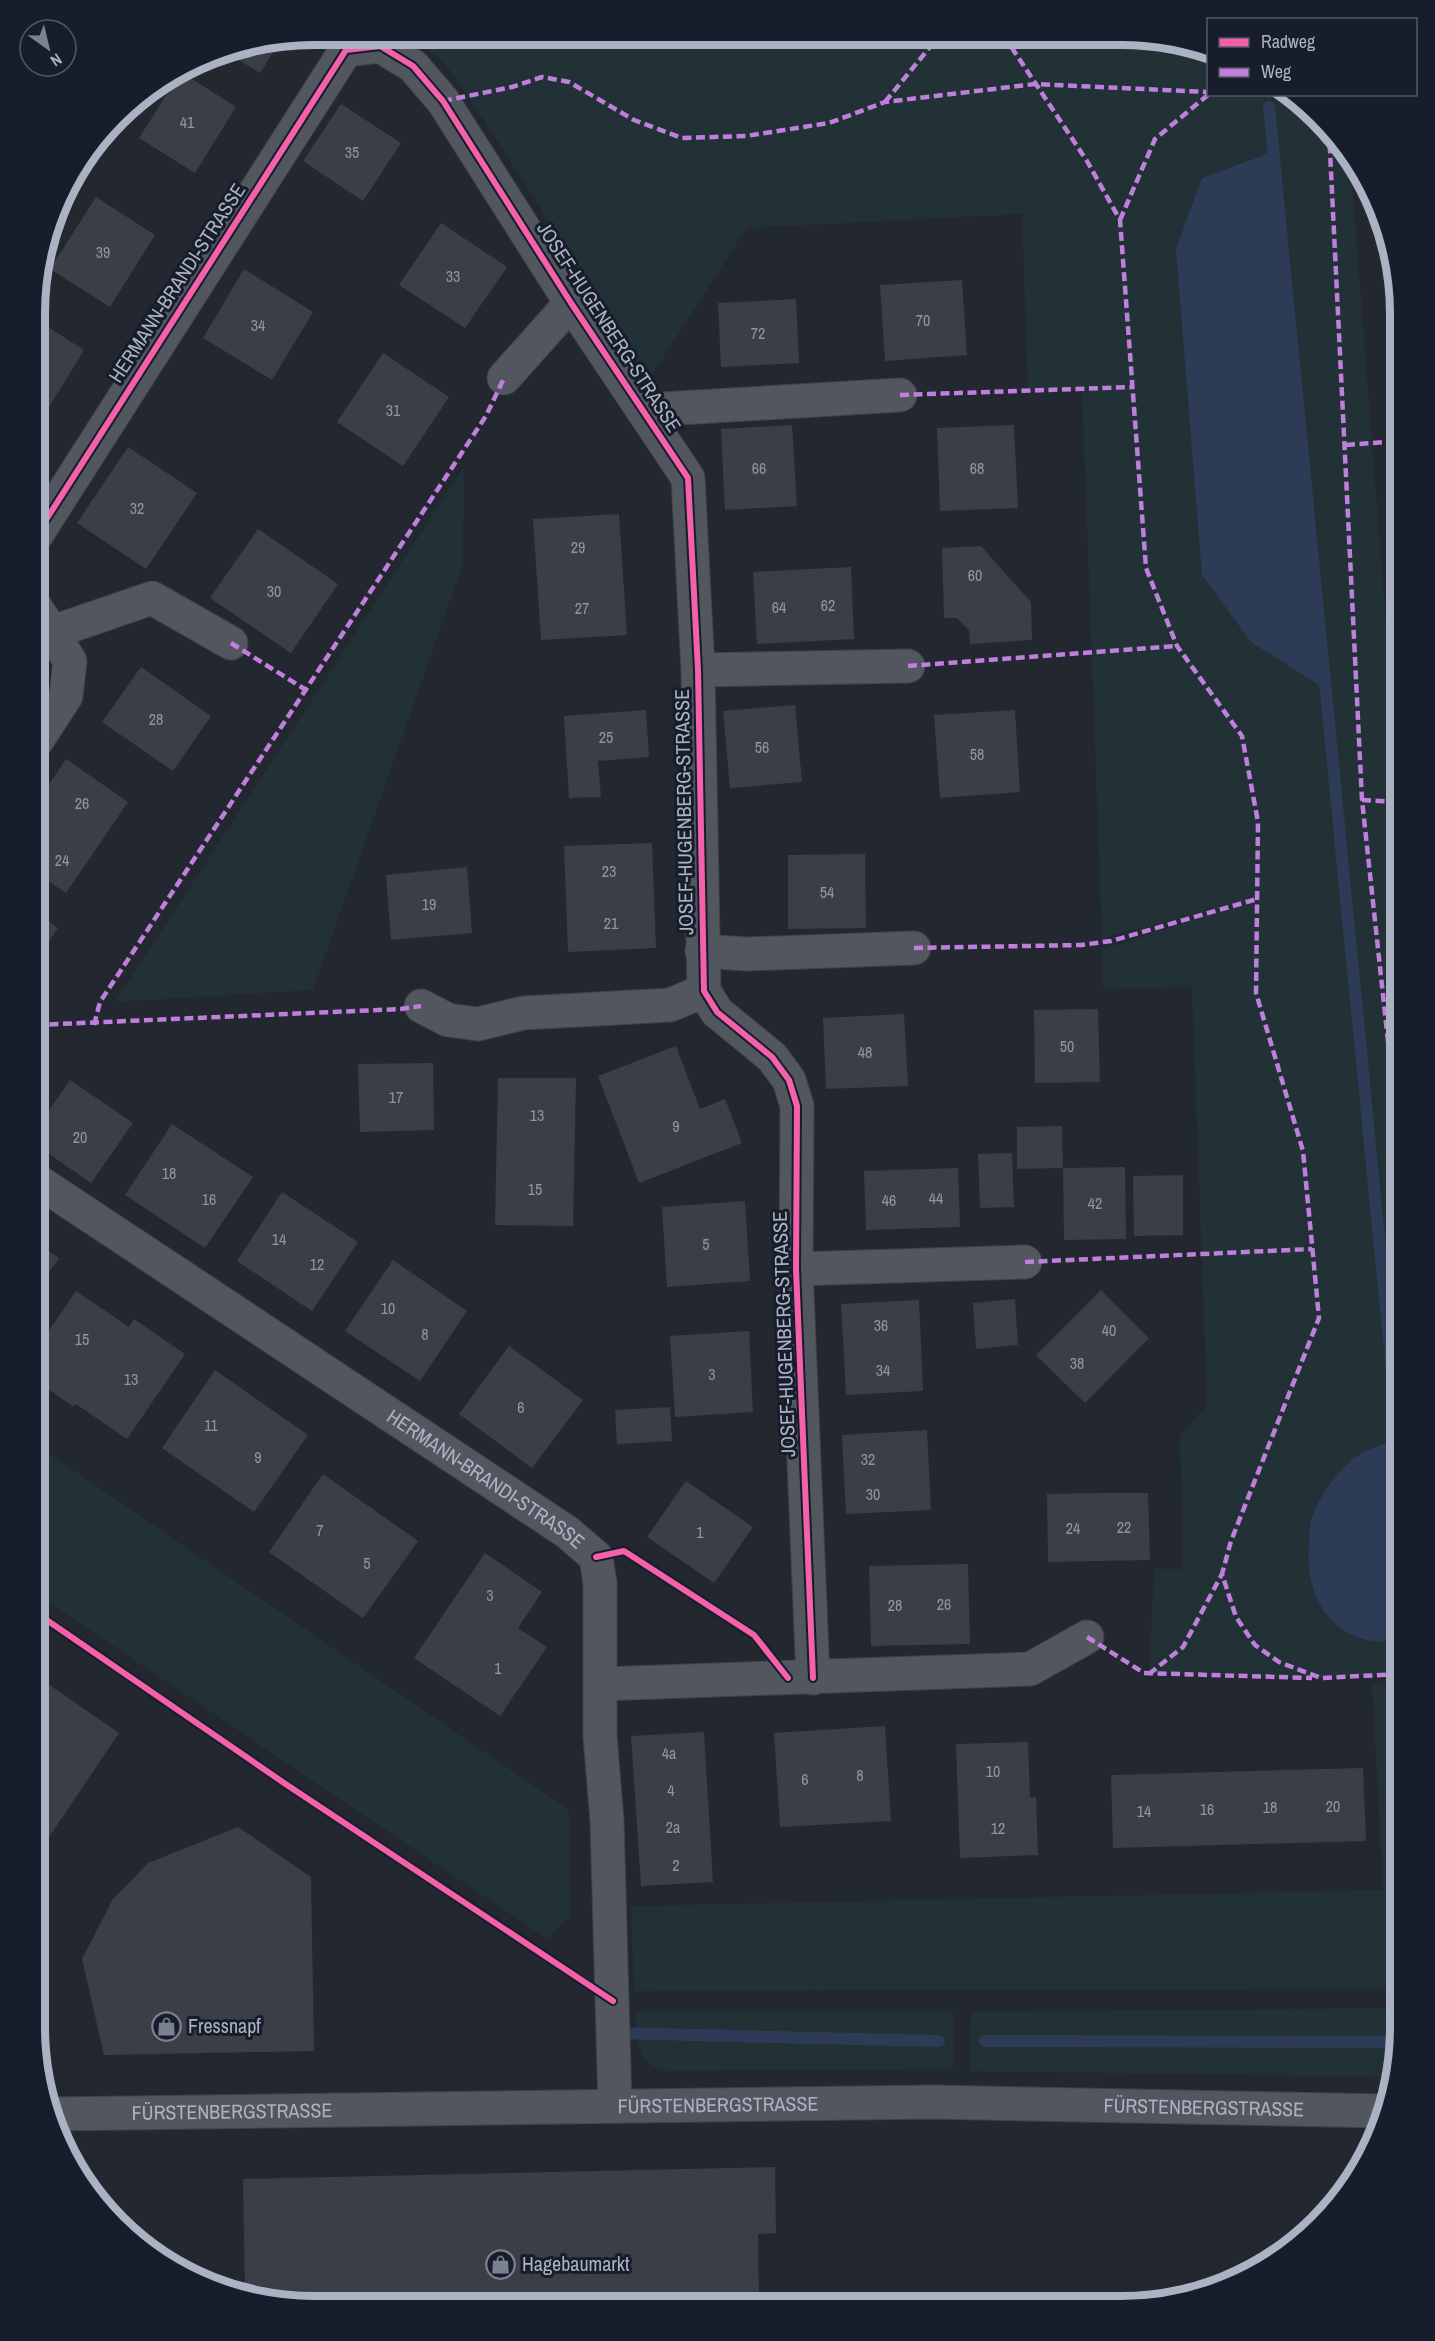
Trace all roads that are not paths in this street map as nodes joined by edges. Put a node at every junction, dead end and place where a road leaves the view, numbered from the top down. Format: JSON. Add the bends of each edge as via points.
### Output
{"nodes":[{"id":1,"x":346,"y":50,"type":"joint"},
{"id":2,"x":571,"y":303,"type":"junction"},
{"id":3,"x":504,"y":378,"type":"dead end"},
{"id":4,"x":900,"y":395,"type":"dead end"},
{"id":5,"x":645,"y":410,"type":"junction"},
{"id":6,"x":45,"y":520,"type":"edge"},
{"id":7,"x":45,"y":620,"type":"edge"},
{"id":8,"x":45,"y":622,"type":"edge"},
{"id":9,"x":231,"y":643,"type":"dead end"},
{"id":10,"x":908,"y":666,"type":"dead end"},
{"id":11,"x":698,"y":669,"type":"junction"},
{"id":12,"x":45,"y":728,"type":"edge"},
{"id":13,"x":914,"y":948,"type":"dead end"},
{"id":14,"x":702,"y":951,"type":"junction"},
{"id":15,"x":704,"y":991,"type":"junction"},
{"id":16,"x":421,"y":1006,"type":"dead end"},
{"id":17,"x":45,"y":1186,"type":"edge"},
{"id":18,"x":1025,"y":1262,"type":"dead end"},
{"id":19,"x":796,"y":1269,"type":"junction"},
{"id":20,"x":1087,"y":1637,"type":"dead end"},
{"id":21,"x":813,"y":1678,"type":"junction"},
{"id":22,"x":601,"y":1684,"type":"junction"},
{"id":23,"x":615,"y":2106,"type":"junction"},
{"id":24,"x":1377,"y":2111,"type":"edge"},
{"id":25,"x":59,"y":2114,"type":"edge"}],
"edges":[{"from":1,"to":2,"type":"street","name":"JOSEF-HUGENBERG-STRASSE","via":[[380,46],[413,66],[443,101]]},
{"from":1,"to":6,"type":"street","name":"HERMANN-BRANDI-STRASSE"},
{"from":2,"to":3,"type":"street","name":"JOSEF-HUGENBERG-STRASSE"},
{"from":2,"to":5,"type":"street","name":"JOSEF-HUGENBERG-STRASSE"},
{"from":4,"to":5,"type":"street","name":"JOSEF-HUGENBERG-STRASSE"},
{"from":5,"to":11,"type":"street","name":"JOSEF-HUGENBERG-STRASSE","via":[[688,478]]},
{"from":7,"to":9,"type":"street","via":[[152,598]]},
{"from":8,"to":12,"type":"street","via":[[70,661],[66,696]]},
{"from":10,"to":11,"type":"street","name":"JOSEF-HUGENBERG-STRASSE"},
{"from":11,"to":14,"type":"street","name":"JOSEF-HUGENBERG-STRASSE"},
{"from":13,"to":14,"type":"street","name":"JOSEF-HUGENBERG-STRASSE","via":[[746,954]]},
{"from":14,"to":15,"type":"street","name":"JOSEF-HUGENBERG-STRASSE"},
{"from":15,"to":16,"type":"street","via":[[670,1005],[523,1013],[478,1024],[448,1020]]},
{"from":15,"to":19,"type":"street","name":"JOSEF-HUGENBERG-STRASSE","via":[[717,1012],[772,1057],[789,1080],[797,1106]]},
{"from":17,"to":22,"type":"street","name":"HERMANN-BRANDI-STRASSE","via":[[567,1532],[596,1557]]},
{"from":18,"to":19,"type":"street","name":"JOSEF-HUGENBERG-STRASSE"},
{"from":19,"to":21,"type":"street","name":"JOSEF-HUGENBERG-STRASSE"},
{"from":20,"to":21,"type":"street","via":[[1030,1669]]},
{"from":21,"to":22,"type":"street"},
{"from":22,"to":23,"type":"street","name":"HERMANN-BRANDI-STRASSE"},
{"from":23,"to":24,"type":"street","name":"FÜRSTENBERGSTRASSE","via":[[932,2102]]},
{"from":23,"to":25,"type":"street","name":"FÜRSTENBERGSTRASSE"}]}
